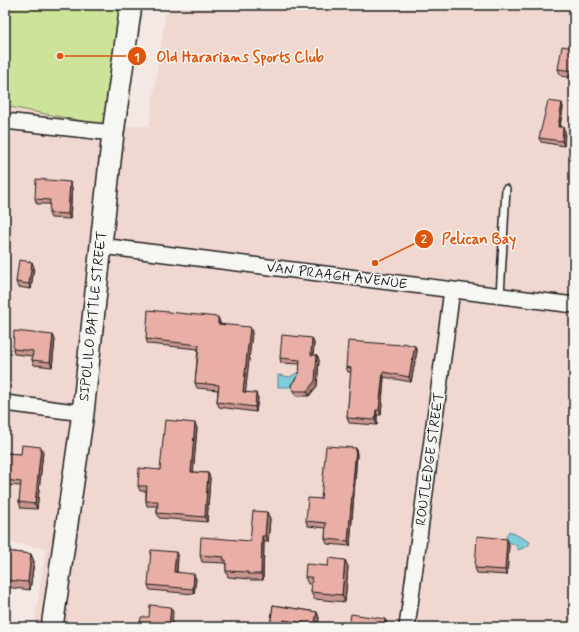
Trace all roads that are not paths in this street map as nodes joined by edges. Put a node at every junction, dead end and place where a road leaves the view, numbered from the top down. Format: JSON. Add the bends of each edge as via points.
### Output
{"nodes":[{"id":1,"x":131,"y":5,"type":"edge"},
{"id":2,"x":5,"y":121,"type":"edge"},
{"id":3,"x":113,"y":133,"type":"junction"},
{"id":4,"x":506,"y":189,"type":"dead end"},
{"id":5,"x":101,"y":246,"type":"junction"},
{"id":6,"x":452,"y":290,"type":"junction"},
{"id":7,"x":500,"y":296,"type":"junction"},
{"id":8,"x":574,"y":306,"type":"edge"},
{"id":9,"x":5,"y":403,"type":"edge"},
{"id":10,"x":83,"y":413,"type":"junction"},
{"id":11,"x":52,"y":627,"type":"edge"},
{"id":12,"x":408,"y":627,"type":"edge"}],
"edges":[{"from":1,"to":3,"type":"main road","name":"SIPOLILO BATTLE STREET"},
{"from":2,"to":3,"type":"street"},
{"from":3,"to":5,"type":"main road","name":"SIPOLILO BATTLE STREET"},
{"from":4,"to":7,"type":"lane"},
{"from":5,"to":6,"type":"street","name":"VAN PRAAGH AVENUE"},
{"from":5,"to":10,"type":"main road","name":"SIPOLILO BATTLE STREET"},
{"from":6,"to":7,"type":"street","name":"VAN PRAAGH AVENUE"},
{"from":6,"to":12,"type":"street","name":"ROUTLEDGE STREET"},
{"from":7,"to":8,"type":"street","name":"VAN PRAAGH AVENUE"},
{"from":9,"to":10,"type":"street"},
{"from":10,"to":11,"type":"main road","name":"SIPOLILO BATTLE STREET"}]}
